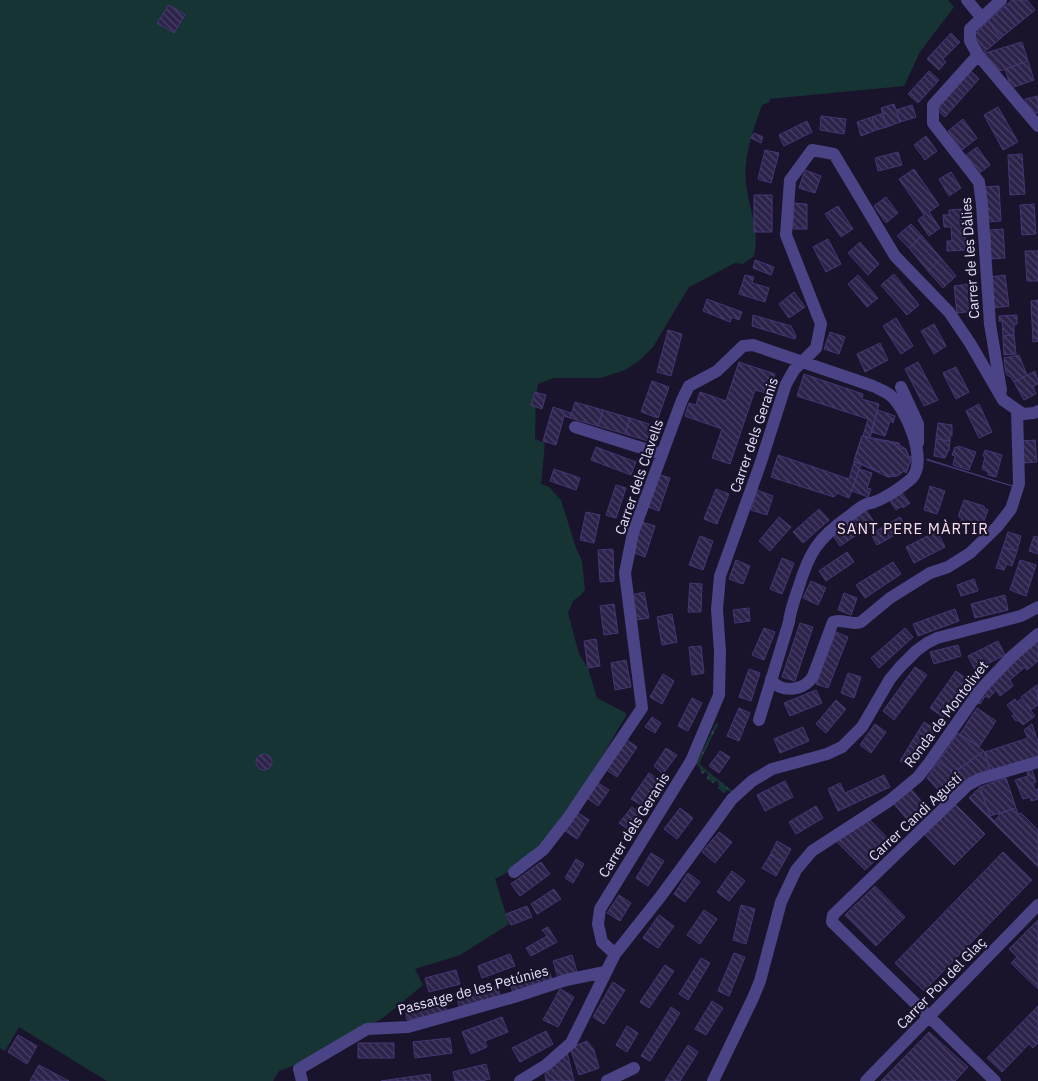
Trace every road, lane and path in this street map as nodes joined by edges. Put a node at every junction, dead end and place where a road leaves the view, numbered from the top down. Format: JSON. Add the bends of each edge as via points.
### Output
{"nodes":[{"id":1,"x":967,"y":0,"type":"edge"},
{"id":2,"x":1001,"y":0,"type":"edge"},
{"id":3,"x":981,"y":17,"type":"junction"},
{"id":4,"x":978,"y":55,"type":"junction"},
{"id":5,"x":1038,"y":126,"type":"edge"},
{"id":6,"x":802,"y":362,"type":"junction"},
{"id":7,"x":901,"y":387,"type":"dead end"},
{"id":8,"x":1003,"y":400,"type":"junction"},
{"id":9,"x":1017,"y":410,"type":"junction"},
{"id":10,"x":1038,"y":411,"type":"edge"},
{"id":11,"x":575,"y":427,"type":"dead end"},
{"id":12,"x":918,"y":446,"type":"junction"},
{"id":13,"x":661,"y":454,"type":"junction"},
{"id":14,"x":1038,"y":607,"type":"edge"},
{"id":15,"x":1038,"y":634,"type":"edge"},
{"id":16,"x":771,"y":679,"type":"junction"},
{"id":17,"x":759,"y":720,"type":"dead end"},
{"id":18,"x":1038,"y":762,"type":"edge"},
{"id":19,"x":514,"y":872,"type":"dead end"},
{"id":20,"x":1038,"y":905,"type":"edge"},
{"id":21,"x":616,"y":954,"type":"junction"},
{"id":22,"x":605,"y":972,"type":"junction"},
{"id":23,"x":928,"y":1017,"type":"junction"},
{"id":24,"x":634,"y":1068,"type":"dead end"},
{"id":25,"x":301,"y":1075,"type":"edge"},
{"id":26,"x":520,"y":1081,"type":"edge"},
{"id":27,"x":606,"y":1081,"type":"edge"},
{"id":28,"x":713,"y":1081,"type":"edge"},
{"id":29,"x":866,"y":1081,"type":"edge"},
{"id":30,"x":995,"y":1081,"type":"edge"}],
"edges":[{"from":1,"to":3,"type":"street"},
{"from":2,"to":3,"type":"street"},
{"from":3,"to":4,"type":"street","via":[[970,29],[970,41]]},
{"from":4,"to":5,"type":"street"},
{"from":4,"to":8,"type":"street","name":"Carrer de les Dàlies","via":[[933,105],[933,123],[978,182],[990,324]]},
{"from":6,"to":8,"type":"street","name":"Carrer dels Geranis","via":[[816,348],[821,324],[786,235],[790,180],[812,150],[834,154],[895,256],[949,312]]},
{"from":6,"to":12,"type":"street","via":[[891,395]]},
{"from":6,"to":13,"type":"street","name":"Carrer dels Clavells","via":[[753,345],[743,346],[717,371],[690,386]]},
{"from":6,"to":21,"type":"street","name":"Carrer dels Geranis","via":[[786,384],[720,576],[717,609],[719,695],[691,761],[600,908],[598,924],[602,942]]},
{"from":7,"to":12,"type":"street","via":[[918,424]]},
{"from":8,"to":9,"type":"street","name":"Carrer dels Geranis"},
{"from":9,"to":10,"type":"street","via":[[1023,414]]},
{"from":9,"to":16,"type":"street","via":[[1019,484],[1012,506],[997,527],[959,561],[890,598],[860,622],[833,622],[808,682],[786,689],[777,687]]},
{"from":11,"to":13,"type":"street"},
{"from":12,"to":16,"type":"street","via":[[919,463],[913,477],[836,525],[811,552]]},
{"from":13,"to":19,"type":"street","name":"Carrer dels Clavells","via":[[633,533],[625,573],[642,708],[568,818],[543,850]]},
{"from":14,"to":21,"type":"street","via":[[1021,616],[927,642],[900,667],[862,726],[842,747],[772,769],[752,781],[728,804]]},
{"from":15,"to":28,"type":"street","name":"Ronda de Montolivet","via":[[980,690],[918,777],[889,801],[812,851],[796,870],[781,902],[754,998]]},
{"from":16,"to":17,"type":"street"},
{"from":18,"to":23,"type":"street","name":"Carrer Candi Agustí","via":[[979,779],[968,786],[833,915],[832,922]]},
{"from":20,"to":23,"type":"street","name":"Carrer Pou del Glaç"},
{"from":21,"to":22,"type":"street"},
{"from":22,"to":25,"type":"street","name":"Passatge de les Petúnies","via":[[566,980],[408,1027],[367,1029]]},
{"from":22,"to":26,"type":"street","via":[[571,1043],[546,1065]]},
{"from":23,"to":29,"type":"street","name":"Carrer Pou del Glaç"},
{"from":23,"to":30,"type":"street"},
{"from":24,"to":27,"type":"street"}]}
